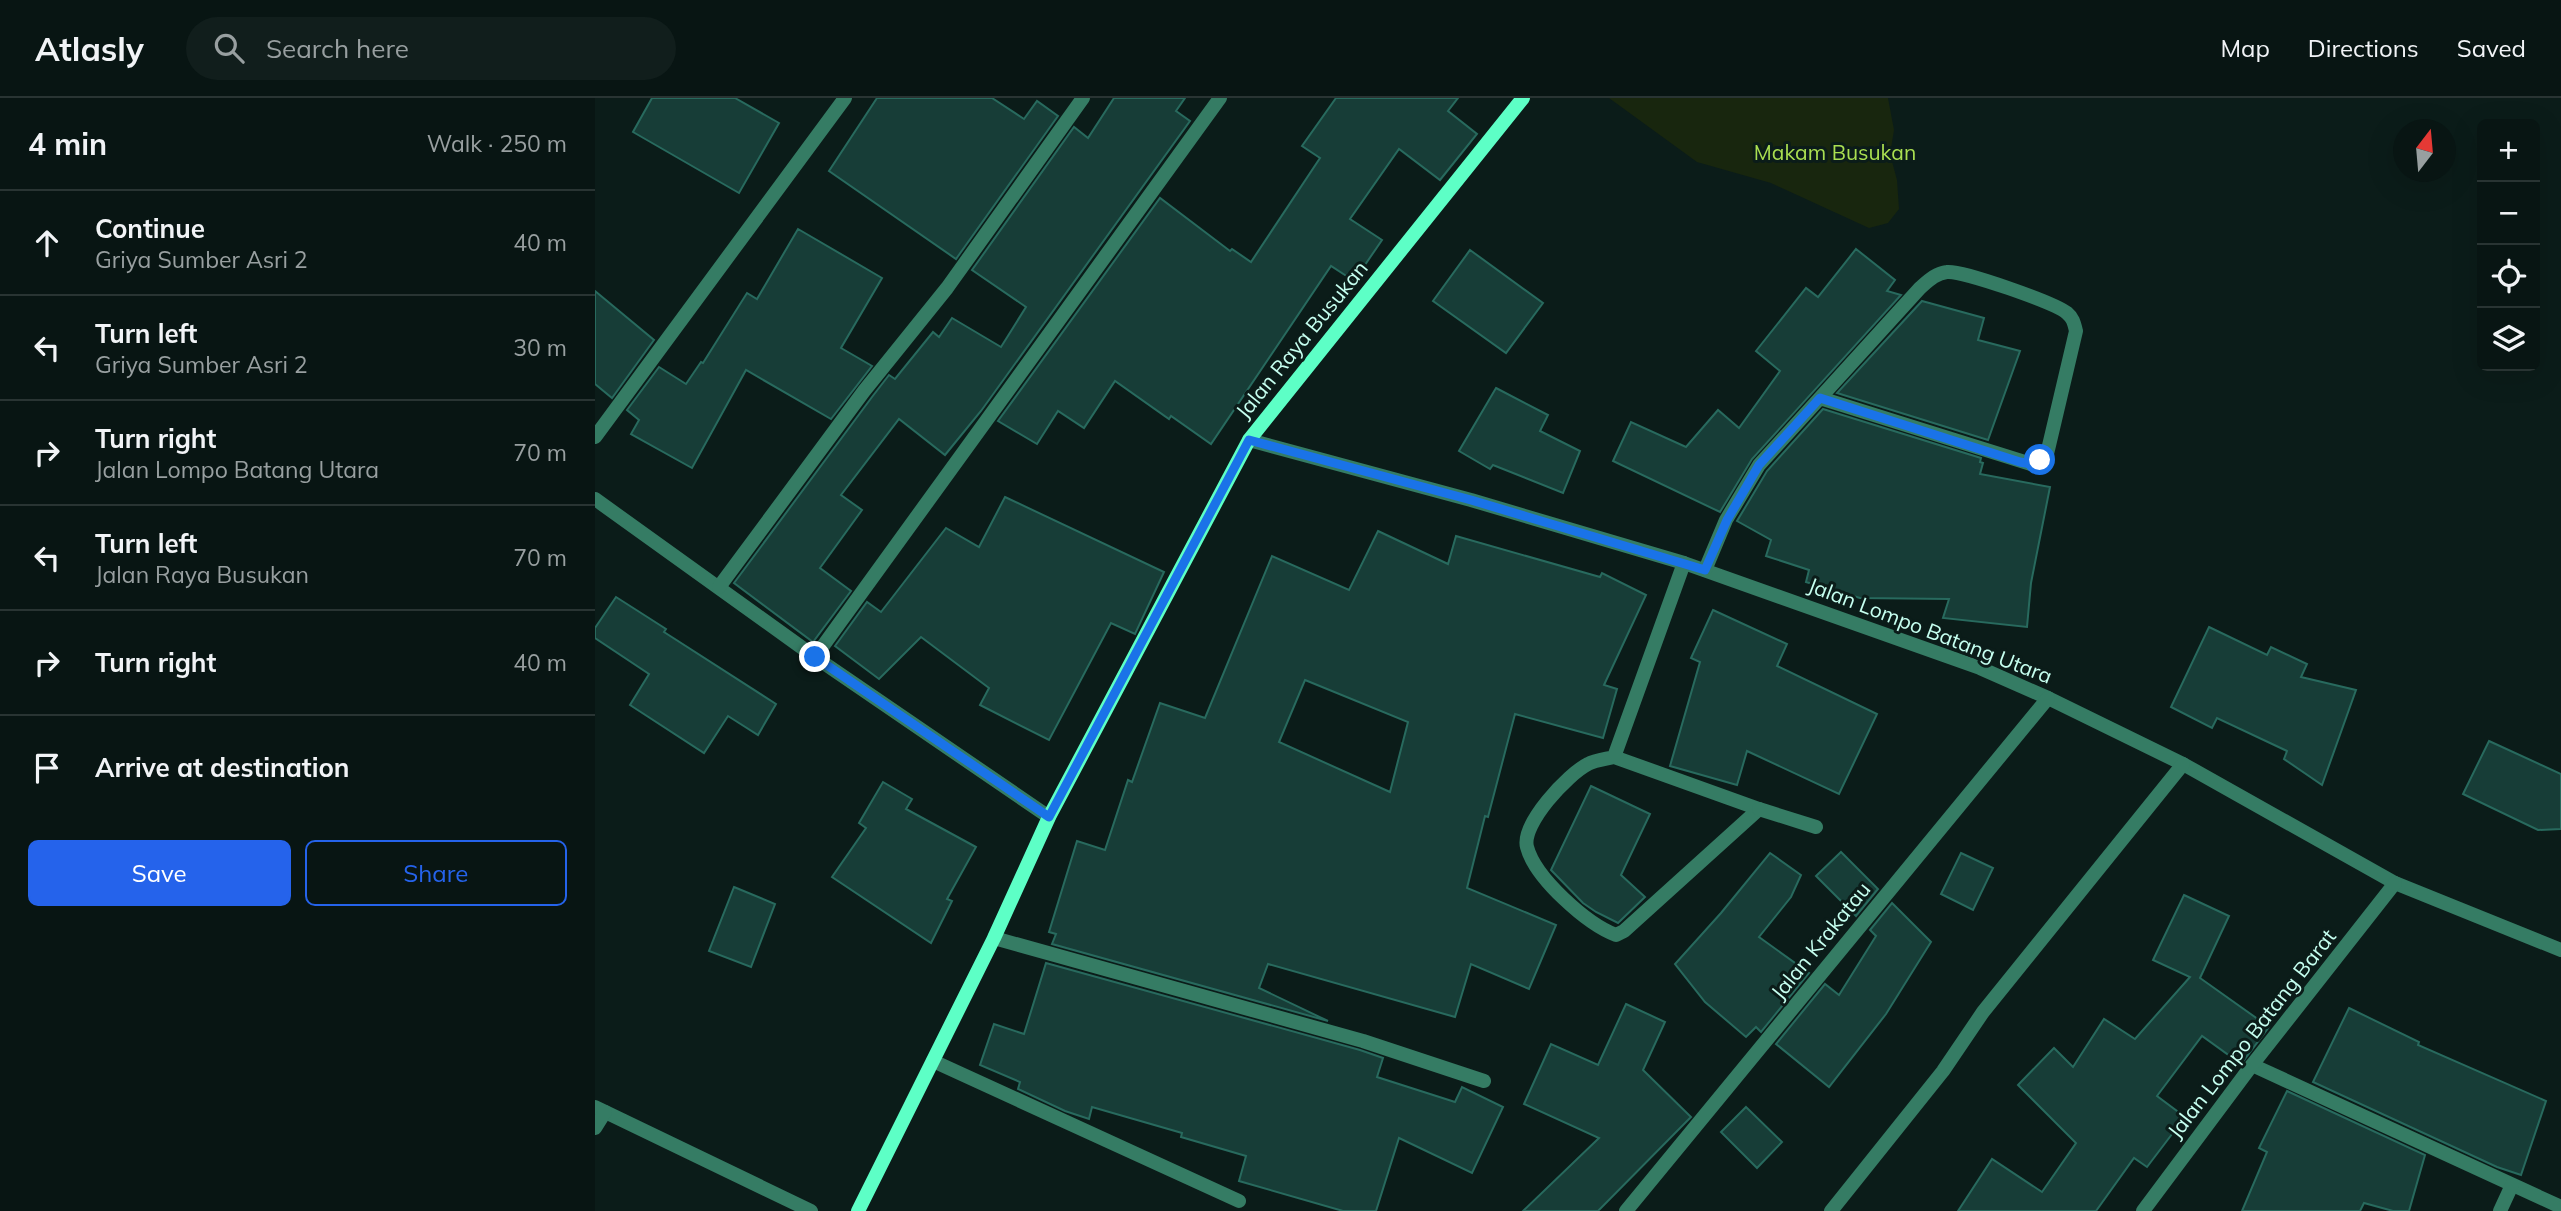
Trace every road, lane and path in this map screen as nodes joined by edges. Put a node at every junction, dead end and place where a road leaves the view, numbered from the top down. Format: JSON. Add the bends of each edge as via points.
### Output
{"nodes":[{"id":1,"x":845,"y":98,"type":"edge"},
{"id":2,"x":1083,"y":98,"type":"edge"},
{"id":3,"x":1220,"y":98,"type":"edge"},
{"id":4,"x":1523,"y":98,"type":"edge"},
{"id":5,"x":1820,"y":398,"type":"junction"},
{"id":6,"x":595,"y":437,"type":"edge"},
{"id":7,"x":1249,"y":440,"type":"junction"},
{"id":8,"x":595,"y":499,"type":"edge"},
{"id":9,"x":1684,"y":563,"type":"junction"},
{"id":10,"x":1705,"y":570,"type":"junction"},
{"id":11,"x":719,"y":587,"type":"junction"},
{"id":12,"x":815,"y":657,"type":"junction"},
{"id":13,"x":2048,"y":698,"type":"junction"},
{"id":14,"x":1614,"y":757,"type":"junction"},
{"id":15,"x":2183,"y":764,"type":"junction"},
{"id":16,"x":1759,"y":809,"type":"junction"},
{"id":17,"x":1049,"y":817,"type":"junction"},
{"id":18,"x":1816,"y":827,"type":"dead end"},
{"id":19,"x":2395,"y":884,"type":"junction"},
{"id":20,"x":995,"y":938,"type":"junction"},
{"id":21,"x":2561,"y":950,"type":"edge"},
{"id":22,"x":933,"y":1061,"type":"junction"},
{"id":23,"x":2252,"y":1065,"type":"junction"},
{"id":24,"x":1484,"y":1081,"type":"dead end"},
{"id":25,"x":600,"y":1109,"type":"edge"},
{"id":26,"x":595,"y":1128,"type":"edge"},
{"id":27,"x":2512,"y":1185,"type":"junction"},
{"id":28,"x":1239,"y":1201,"type":"dead end"},
{"id":29,"x":2561,"y":1207,"type":"edge"},
{"id":30,"x":2150,"y":1209,"type":"edge"},
{"id":31,"x":811,"y":1211,"type":"edge"},
{"id":32,"x":857,"y":1211,"type":"edge"},
{"id":33,"x":1626,"y":1211,"type":"edge"},
{"id":34,"x":1831,"y":1211,"type":"edge"},
{"id":35,"x":2500,"y":1211,"type":"edge"}],
"edges":[{"from":1,"to":6,"type":"street"},
{"from":2,"to":11,"type":"street","via":[[947,288],[864,391]]},
{"from":3,"to":12,"type":"street"},
{"from":4,"to":7,"type":"street","name":"Jalan Raya Busukan"},
{"from":5,"to":5,"type":"street","via":[[1920,288],[1947,271],[2047,302],[2073,319],[2076,331],[2047,454],[2031,464]]},
{"from":5,"to":10,"type":"street","via":[[1759,465]]},
{"from":7,"to":9,"type":"street","name":"Jalan Lompo Batang Utara"},
{"from":7,"to":17,"type":"street","name":"Jalan Raya Busukan"},
{"from":8,"to":11,"type":"street"},
{"from":9,"to":10,"type":"street","name":"Jalan Lompo Batang Utara"},
{"from":9,"to":14,"type":"street"},
{"from":10,"to":13,"type":"street","name":"Jalan Lompo Batang Utara","via":[[1980,668]]},
{"from":11,"to":12,"type":"street"},
{"from":12,"to":17,"type":"street"},
{"from":13,"to":15,"type":"street","name":"Jalan Lompo Batang Utara"},
{"from":13,"to":33,"type":"street","name":"Jalan Krakatau"},
{"from":14,"to":16,"type":"street"},
{"from":14,"to":16,"type":"street","via":[[1588,763],[1570,778],[1535,819],[1526,845],[1565,901],[1616,935]]},
{"from":15,"to":19,"type":"street","name":"Jalan Lompo Batang Utara"},
{"from":15,"to":34,"type":"street","via":[[1983,1012],[1943,1072]]},
{"from":16,"to":18,"type":"street"},
{"from":17,"to":20,"type":"street","name":"Jalan Raya Busukan"},
{"from":19,"to":21,"type":"street","name":"Jalan Lompo Batang Utara"},
{"from":19,"to":23,"type":"street","name":"Jalan Lompo Batang Barat"},
{"from":20,"to":22,"type":"street","name":"Jalan Raya Busukan"},
{"from":20,"to":24,"type":"street","via":[[1363,1041]]},
{"from":22,"to":28,"type":"street"},
{"from":22,"to":32,"type":"street","name":"Jalan Raya Busukan"},
{"from":23,"to":27,"type":"street"},
{"from":23,"to":30,"type":"street","name":"Jalan Lompo Batang Barat"},
{"from":25,"to":26,"type":"street"},
{"from":25,"to":31,"type":"street"},
{"from":27,"to":29,"type":"street"},
{"from":27,"to":35,"type":"street"}]}
